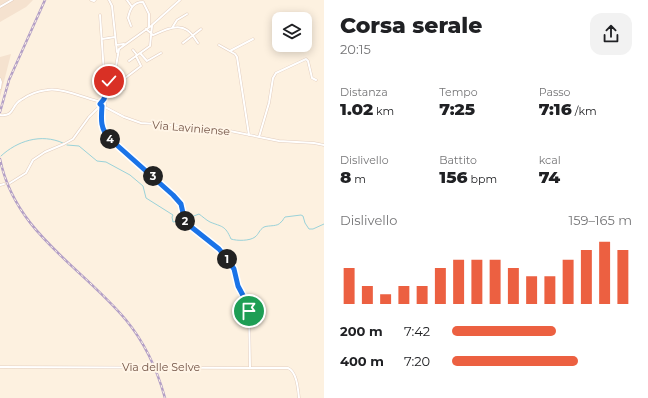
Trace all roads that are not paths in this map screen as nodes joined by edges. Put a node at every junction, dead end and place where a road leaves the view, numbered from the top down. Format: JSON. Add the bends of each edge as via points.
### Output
{"nodes":[{"id":1,"x":12,"y":0,"type":"edge"},
{"id":2,"x":109,"y":0,"type":"edge"},
{"id":3,"x":127,"y":0,"type":"edge"},
{"id":4,"x":180,"y":0,"type":"edge"},
{"id":5,"x":143,"y":1,"type":"edge"},
{"id":6,"x":0,"y":7,"type":"edge"},
{"id":7,"x":132,"y":7,"type":"junction"},
{"id":8,"x":100,"y":14,"type":"dead end"},
{"id":9,"x":187,"y":14,"type":"dead end"},
{"id":10,"x":152,"y":25,"type":"junction"},
{"id":11,"x":131,"y":26,"type":"dead end"},
{"id":12,"x":150,"y":27,"type":"junction"},
{"id":13,"x":172,"y":28,"type":"junction"},
{"id":14,"x":146,"y":29,"type":"junction"},
{"id":15,"x":201,"y":29,"type":"dead end"},
{"id":16,"x":151,"y":34,"type":"junction"},
{"id":17,"x":115,"y":36,"type":"junction"},
{"id":18,"x":192,"y":36,"type":"junction"},
{"id":19,"x":102,"y":39,"type":"junction"},
{"id":20,"x":253,"y":39,"type":"dead end"},
{"id":21,"x":182,"y":43,"type":"dead end"},
{"id":22,"x":198,"y":43,"type":"dead end"},
{"id":23,"x":125,"y":44,"type":"junction"},
{"id":24,"x":116,"y":45,"type":"junction"},
{"id":25,"x":219,"y":45,"type":"dead end"},
{"id":26,"x":132,"y":50,"type":"dead end"},
{"id":27,"x":230,"y":51,"type":"junction"},
{"id":28,"x":117,"y":53,"type":"junction"},
{"id":29,"x":140,"y":53,"type":"junction"},
{"id":30,"x":161,"y":53,"type":"dead end"},
{"id":31,"x":136,"y":56,"type":"junction"},
{"id":32,"x":129,"y":61,"type":"dead end"},
{"id":33,"x":104,"y":74,"type":"dead end"},
{"id":34,"x":1,"y":80,"type":"edge"},
{"id":35,"x":316,"y":80,"type":"dead end"},
{"id":36,"x":121,"y":85,"type":"junction"},
{"id":37,"x":0,"y":88,"type":"edge"},
{"id":38,"x":124,"y":90,"type":"dead end"},
{"id":39,"x":107,"y":94,"type":"dead end"},
{"id":40,"x":102,"y":103,"type":"junction"},
{"id":41,"x":0,"y":115,"type":"edge"},
{"id":42,"x":249,"y":135,"type":"junction"},
{"id":43,"x":259,"y":137,"type":"junction"},
{"id":44,"x":324,"y":145,"type":"edge"},
{"id":45,"x":10,"y":183,"type":"dead end"},
{"id":46,"x":4,"y":184,"type":"dead end"},
{"id":47,"x":0,"y":185,"type":"edge"},
{"id":48,"x":0,"y":367,"type":"edge"},
{"id":49,"x":250,"y":367,"type":"junction"},
{"id":50,"x":299,"y":398,"type":"edge"}],
"edges":[{"from":1,"to":6,"type":"street"},
{"from":2,"to":17,"type":"street"},
{"from":3,"to":7,"type":"street"},
{"from":4,"to":10,"type":"street"},
{"from":5,"to":7,"type":"street"},
{"from":5,"to":12,"type":"street","via":[[149,14]]},
{"from":7,"to":11,"type":"street","via":[[128,18]]},
{"from":8,"to":19,"type":"street"},
{"from":9,"to":13,"type":"street","via":[[177,20]]},
{"from":10,"to":12,"type":"street"},
{"from":10,"to":16,"type":"street"},
{"from":12,"to":14,"type":"street"},
{"from":13,"to":16,"type":"street"},
{"from":13,"to":18,"type":"street","via":[[185,29]]},
{"from":14,"to":16,"type":"street"},
{"from":14,"to":23,"type":"street"},
{"from":15,"to":18,"type":"street"},
{"from":16,"to":29,"type":"street","via":[[150,46]]},
{"from":17,"to":19,"type":"street"},
{"from":17,"to":24,"type":"street"},
{"from":18,"to":21,"type":"street"},
{"from":18,"to":22,"type":"street"},
{"from":19,"to":33,"type":"street"},
{"from":20,"to":27,"type":"street"},
{"from":23,"to":24,"type":"street"},
{"from":23,"to":28,"type":"street"},
{"from":24,"to":28,"type":"street"},
{"from":25,"to":27,"type":"street"},
{"from":26,"to":31,"type":"street"},
{"from":27,"to":42,"type":"street","via":[[237,58]]},
{"from":28,"to":40,"type":"street","via":[[115,71]]},
{"from":29,"to":30,"type":"street","via":[[147,62]]},
{"from":29,"to":31,"type":"street"},
{"from":31,"to":32,"type":"street"},
{"from":31,"to":36,"type":"street","via":[[141,67],[120,81]]},
{"from":34,"to":37,"type":"street"},
{"from":35,"to":43,"type":"street","via":[[312,78],[306,59],[276,73]]},
{"from":36,"to":38,"type":"street"},
{"from":36,"to":39,"type":"street"},
{"from":40,"to":41,"type":"street","name":"Via Laviniense","via":[[76,94],[49,89],[20,100],[10,113]]},
{"from":40,"to":42,"type":"street","name":"Via Laviniense","via":[[126,118],[141,123],[212,128]]},
{"from":40,"to":45,"type":"street","via":[[73,139],[45,151],[34,160],[26,173]]},
{"from":40,"to":49,"type":"street","via":[[101,124],[107,136],[173,195],[181,204],[185,222],[220,250],[232,266],[249,310]]},
{"from":42,"to":43,"type":"street","name":"Via Laviniense"},
{"from":43,"to":44,"type":"street","name":"Via Laviniense"},
{"from":46,"to":47,"type":"street"},
{"from":48,"to":49,"type":"street","name":"Via delle Selve"},
{"from":49,"to":50,"type":"street","name":"Via delle Selve","via":[[291,369]]}]}
